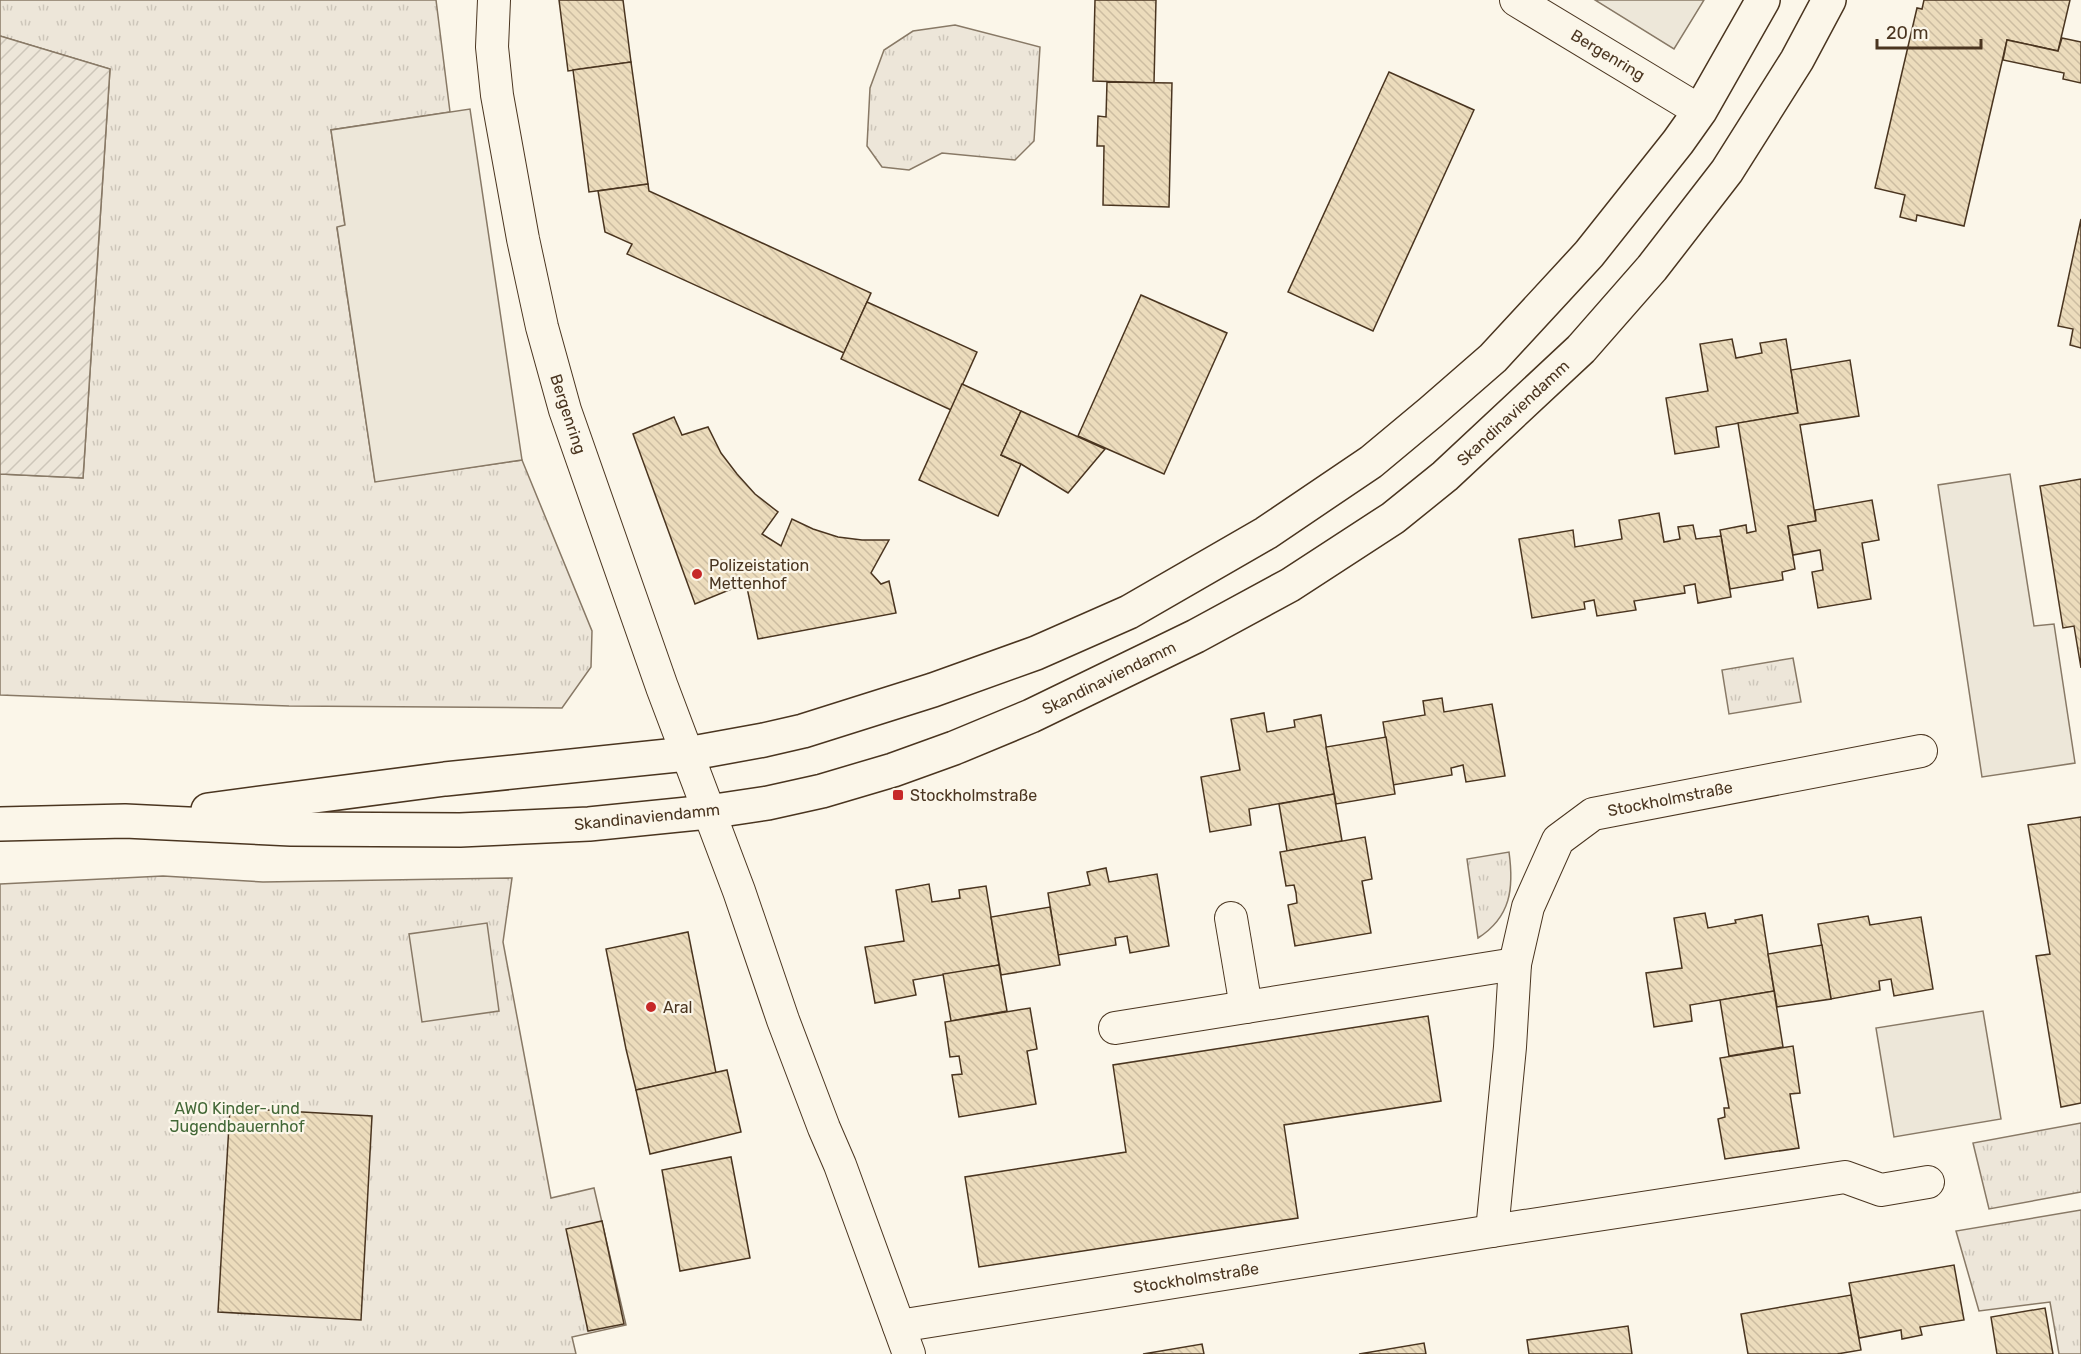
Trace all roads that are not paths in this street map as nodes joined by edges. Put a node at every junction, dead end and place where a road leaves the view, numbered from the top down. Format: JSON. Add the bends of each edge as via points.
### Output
{"nodes":[{"id":1,"x":494,"y":0,"type":"edge"},
{"id":2,"x":1516,"y":0,"type":"edge"},
{"id":3,"x":1763,"y":0,"type":"edge"},
{"id":4,"x":1829,"y":0,"type":"edge"},
{"id":5,"x":1700,"y":111,"type":"junction"},
{"id":6,"x":1920,"y":751,"type":"dead end"},
{"id":7,"x":687,"y":754,"type":"junction"},
{"id":8,"x":708,"y":812,"type":"junction"},
{"id":9,"x":125,"y":821,"type":"junction"},
{"id":10,"x":0,"y":824,"type":"edge"},
{"id":11,"x":1231,"y":918,"type":"dead end"},
{"id":12,"x":1515,"y":964,"type":"junction"},
{"id":13,"x":1246,"y":1007,"type":"junction"},
{"id":14,"x":1115,"y":1028,"type":"dead end"},
{"id":15,"x":1928,"y":1182,"type":"dead end"},
{"id":16,"x":1492,"y":1231,"type":"junction"},
{"id":17,"x":904,"y":1340,"type":"edge"}],
"edges":[{"from":1,"to":7,"type":"street","name":"Bergenring","via":[[492,46],[497,95],[542,327],[565,410]]},
{"from":2,"to":5,"type":"street","name":"Bergenring"},
{"from":3,"to":5,"type":"main road","name":"Skandinaviendamm"},
{"from":4,"to":8,"type":"main road","name":"Skandinaviendamm","via":[[1797,60],[1727,171],[1652,268],[1581,348],[1445,476],[1393,518],[1290,585],[1196,636],[1031,716],[893,770],[822,791]]},
{"from":5,"to":7,"type":"main road","name":"Skandinaviendamm","via":[[1589,254],[1492,358],[1371,462],[1266,533],[1129,612],[1036,653],[803,731]]},
{"from":6,"to":12,"type":"street","name":"Stockholmstraße","via":[[1593,814],[1558,840],[1528,907]]},
{"from":7,"to":8,"type":"street","name":"Bergenring"},
{"from":7,"to":9,"type":"main road","name":"Skandinaviendamm","via":[[445,779]]},
{"from":8,"to":9,"type":"main road","name":"Skandinaviendamm","via":[[588,824],[460,830],[291,829]]},
{"from":8,"to":17,"type":"street","name":"Stockholmstraße"},
{"from":9,"to":10,"type":"main road","name":"Skandinaviendamm"},
{"from":11,"to":13,"type":"street"},
{"from":12,"to":13,"type":"street"},
{"from":12,"to":16,"type":"street","name":"Stockholmstraße"},
{"from":13,"to":14,"type":"street"},
{"from":15,"to":16,"type":"street","name":"Stockholmstraße","via":[[1881,1190],[1845,1177]]},
{"from":16,"to":17,"type":"street","name":"Stockholmstraße"}]}
